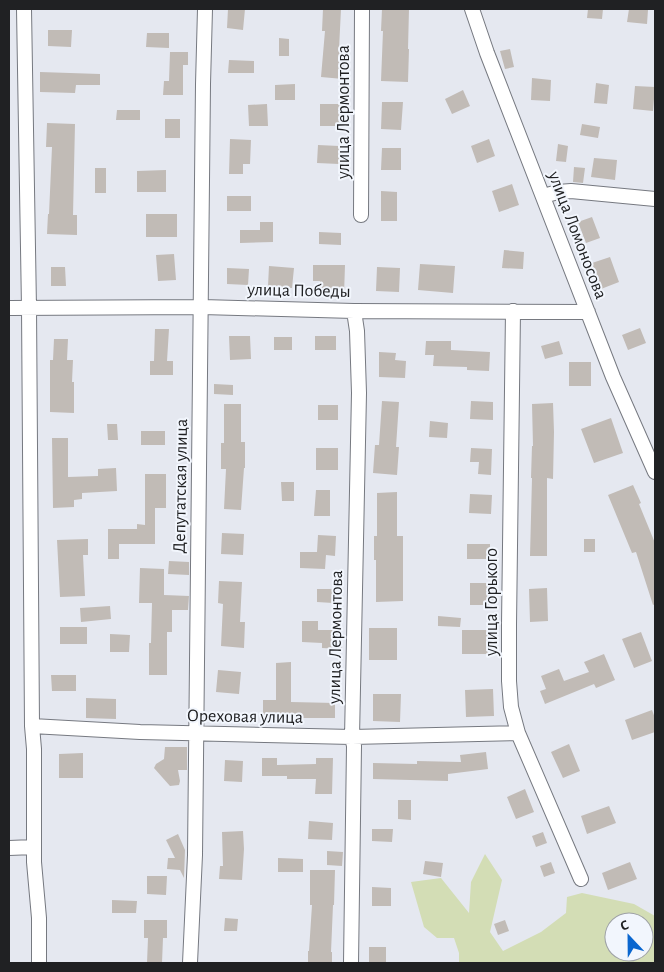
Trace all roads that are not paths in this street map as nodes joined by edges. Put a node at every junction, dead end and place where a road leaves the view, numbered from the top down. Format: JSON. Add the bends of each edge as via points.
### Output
{"nodes":[{"id":1,"x":24,"y":9,"type":"edge"},
{"id":2,"x":205,"y":9,"type":"edge"},
{"id":3,"x":362,"y":9,"type":"edge"},
{"id":4,"x":472,"y":9,"type":"edge"},
{"id":5,"x":543,"y":196,"type":"junction"},
{"id":6,"x":655,"y":199,"type":"edge"},
{"id":7,"x":361,"y":216,"type":"dead end"},
{"id":8,"x":202,"y":306,"type":"junction"},
{"id":9,"x":9,"y":308,"type":"edge"},
{"id":10,"x":28,"y":308,"type":"junction"},
{"id":11,"x":354,"y":311,"type":"junction"},
{"id":12,"x":513,"y":311,"type":"junction"},
{"id":13,"x":588,"y":312,"type":"junction"},
{"id":14,"x":655,"y":472,"type":"edge"},
{"id":15,"x":32,"y":726,"type":"junction"},
{"id":16,"x":518,"y":733,"type":"junction"},
{"id":17,"x":196,"y":734,"type":"junction"},
{"id":18,"x":352,"y":737,"type":"junction"},
{"id":19,"x":34,"y":847,"type":"junction"},
{"id":20,"x":9,"y":848,"type":"edge"},
{"id":21,"x":581,"y":879,"type":"dead end"},
{"id":22,"x":39,"y":963,"type":"edge"},
{"id":23,"x":190,"y":963,"type":"edge"},
{"id":24,"x":351,"y":963,"type":"edge"}],
"edges":[{"from":1,"to":10,"type":"street"},
{"from":2,"to":8,"type":"street","name":"Депутатская улица"},
{"from":3,"to":7,"type":"street","name":"улица Лермонтова"},
{"from":4,"to":5,"type":"street","name":"улица Ломоносова"},
{"from":5,"to":6,"type":"street","via":[[571,191]]},
{"from":5,"to":13,"type":"street","name":"улица Ломоносова"},
{"from":8,"to":10,"type":"street","name":"улица Победы"},
{"from":8,"to":11,"type":"street","name":"улица Победы"},
{"from":8,"to":17,"type":"street","name":"Депутатская улица"},
{"from":9,"to":10,"type":"street","name":"улица Победы"},
{"from":10,"to":15,"type":"street"},
{"from":11,"to":12,"type":"street","name":"улица Победы"},
{"from":11,"to":18,"type":"street","name":"улица Лермонтова","via":[[359,393]]},
{"from":12,"to":13,"type":"street","name":"улица Победы"},
{"from":12,"to":16,"type":"street","name":"улица Горького","via":[[509,681]]},
{"from":13,"to":14,"type":"street","name":"улица Ломоносова"},
{"from":15,"to":17,"type":"street","name":"Ореховая улица"},
{"from":15,"to":19,"type":"street"},
{"from":16,"to":18,"type":"street","name":"Ореховая улица"},
{"from":16,"to":21,"type":"street","name":"улица Горького"},
{"from":17,"to":18,"type":"street","name":"Ореховая улица"},
{"from":17,"to":23,"type":"street","name":"Депутатская улица"},
{"from":18,"to":24,"type":"street","name":"улица Лермонтова"},
{"from":19,"to":20,"type":"street"},
{"from":19,"to":22,"type":"street"}]}
